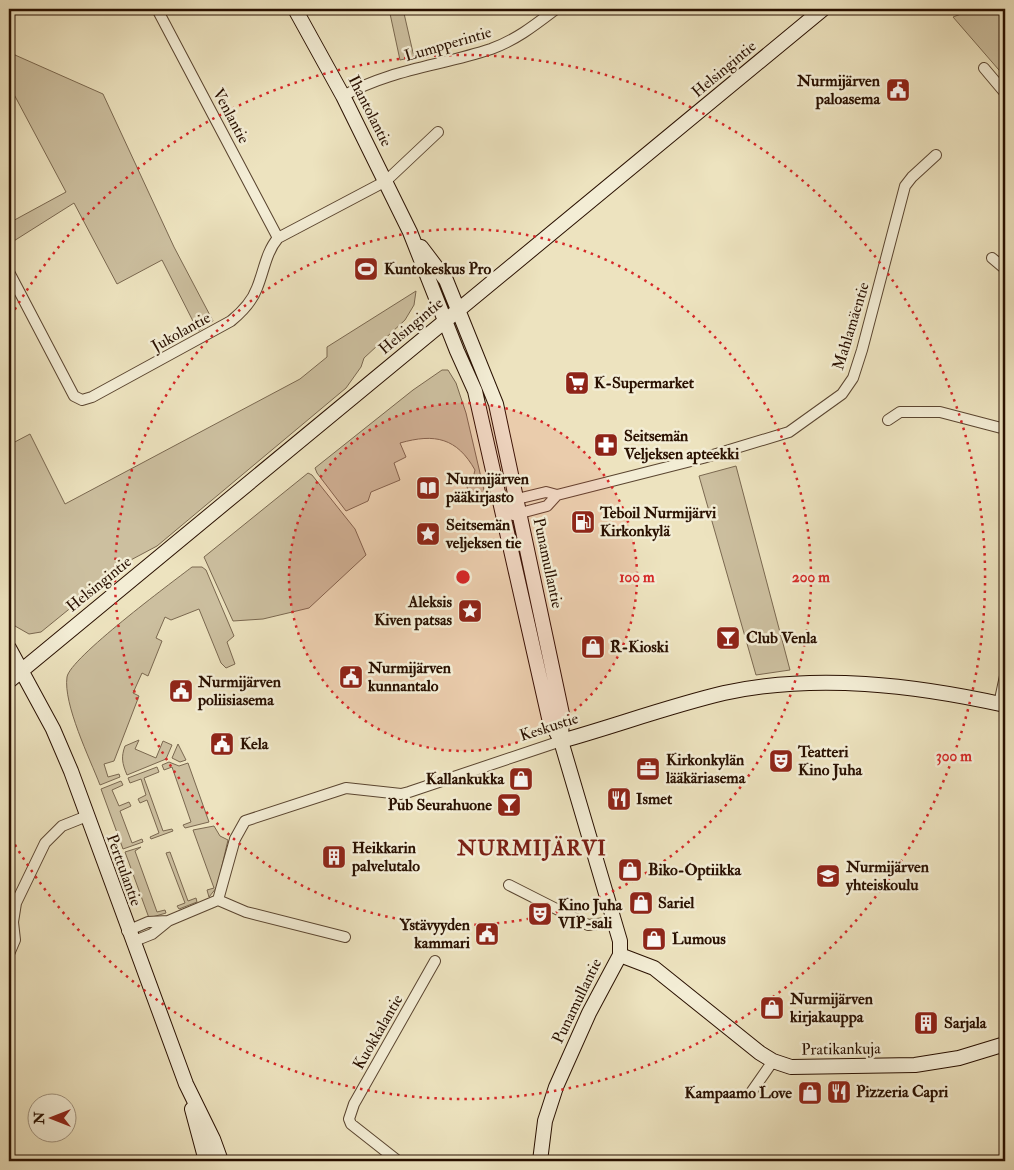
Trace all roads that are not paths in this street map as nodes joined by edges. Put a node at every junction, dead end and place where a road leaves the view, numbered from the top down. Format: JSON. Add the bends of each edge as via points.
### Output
{"nodes":[{"id":1,"x":157,"y":9,"type":"edge"},
{"id":2,"x":295,"y":9,"type":"edge"},
{"id":3,"x":556,"y":9,"type":"edge"},
{"id":4,"x":823,"y":9,"type":"edge"},
{"id":5,"x":984,"y":68,"type":"dead end"},
{"id":6,"x":1005,"y":93,"type":"edge"},
{"id":7,"x":343,"y":96,"type":"junction"},
{"id":8,"x":438,"y":132,"type":"dead end"},
{"id":9,"x":936,"y":155,"type":"dead end"},
{"id":10,"x":386,"y":181,"type":"junction"},
{"id":11,"x":410,"y":232,"type":"junction"},
{"id":12,"x":278,"y":238,"type":"junction"},
{"id":13,"x":992,"y":258,"type":"dead end"},
{"id":14,"x":1005,"y":269,"type":"edge"},
{"id":15,"x":9,"y":272,"type":"edge"},
{"id":16,"x":458,"y":310,"type":"junction"},
{"id":17,"x":445,"y":320,"type":"junction"},
{"id":18,"x":888,"y":420,"type":"dead end"},
{"id":19,"x":1005,"y":429,"type":"edge"},
{"id":20,"x":556,"y":495,"type":"junction"},
{"id":21,"x":517,"y":499,"type":"junction"},
{"id":22,"x":519,"y":514,"type":"junction"},
{"id":23,"x":505,"y":517,"type":"junction"},
{"id":24,"x":9,"y":648,"type":"edge"},
{"id":25,"x":21,"y":671,"type":"junction"},
{"id":26,"x":1005,"y":676,"type":"edge"},
{"id":27,"x":9,"y":681,"type":"edge"},
{"id":28,"x":1002,"y":705,"type":"edge"},
{"id":29,"x":561,"y":741,"type":"junction"},
{"id":30,"x":87,"y":816,"type":"junction"},
{"id":31,"x":509,"y":885,"type":"dead end"},
{"id":32,"x":218,"y":900,"type":"junction"},
{"id":33,"x":11,"y":921,"type":"edge"},
{"id":34,"x":615,"y":922,"type":"junction"},
{"id":35,"x":130,"y":936,"type":"junction"},
{"id":36,"x":345,"y":937,"type":"dead end"},
{"id":37,"x":9,"y":954,"type":"edge"},
{"id":38,"x":620,"y":955,"type":"junction"},
{"id":39,"x":435,"y":961,"type":"dead end"},
{"id":40,"x":1005,"y":1044,"type":"edge"},
{"id":41,"x":773,"y":1061,"type":"junction"},
{"id":42,"x":186,"y":1084,"type":"junction"},
{"id":43,"x":750,"y":1094,"type":"dead end"},
{"id":44,"x":206,"y":1161,"type":"edge"},
{"id":45,"x":221,"y":1161,"type":"edge"},
{"id":46,"x":398,"y":1161,"type":"edge"},
{"id":47,"x":540,"y":1161,"type":"edge"}],
"edges":[{"from":1,"to":12,"type":"street","name":"Venlantie"},
{"from":2,"to":7,"type":"street","name":"Ihantolantie"},
{"from":3,"to":7,"type":"street","name":"Lumpperintie","via":[[525,34],[492,49],[377,79]]},
{"from":4,"to":16,"type":"street","name":"Helsingintie"},
{"from":5,"to":6,"type":"street"},
{"from":7,"to":10,"type":"street","name":"Ihantolantie"},
{"from":8,"to":10,"type":"street"},
{"from":9,"to":20,"type":"street","name":"Mahlamäentie","via":[[905,186],[862,350],[853,378],[842,394],[789,432],[703,458]]},
{"from":10,"to":11,"type":"street","name":"Ihantolantie"},
{"from":10,"to":12,"type":"street"},
{"from":11,"to":16,"type":"street","name":"Ihantolantie","via":[[446,280]]},
{"from":11,"to":17,"type":"street","name":"Ihantolantie"},
{"from":12,"to":15,"type":"street","name":"Jukolantie","via":[[271,246],[247,307],[231,322],[82,400],[74,396]]},
{"from":13,"to":14,"type":"street"},
{"from":16,"to":17,"type":"street","name":"Helsingintie"},
{"from":16,"to":21,"type":"street","name":"Punamullantie","via":[[496,404]]},
{"from":17,"to":23,"type":"street","name":"Punamullantie","via":[[475,390]]},
{"from":17,"to":25,"type":"street","name":"Helsingintie"},
{"from":18,"to":19,"type":"street","via":[[900,412],[940,412]]},
{"from":20,"to":21,"type":"street","name":"Mahlamäentie","via":[[546,492]]},
{"from":20,"to":22,"type":"street","name":"Mahlamäentie","via":[[548,506]]},
{"from":21,"to":22,"type":"street","name":"Punamullantie"},
{"from":21,"to":23,"type":"street"},
{"from":22,"to":23,"type":"street","name":"Mahlamäentie"},
{"from":22,"to":29,"type":"street","name":"Punamullantie","via":[[562,714]]},
{"from":23,"to":29,"type":"street","name":"Punamullantie","via":[[549,718]]},
{"from":24,"to":25,"type":"street","name":"Perttulantie"},
{"from":25,"to":27,"type":"street","name":"Helsingintie"},
{"from":25,"to":30,"type":"street","name":"Perttulantie","via":[[52,729]]},
{"from":26,"to":28,"type":"street"},
{"from":28,"to":29,"type":"street","name":"Keskustie","via":[[870,684],[778,686],[709,697]]},
{"from":29,"to":32,"type":"street","name":"Keskustie","via":[[409,792],[401,794],[346,788],[245,822],[235,838]]},
{"from":29,"to":34,"type":"street","name":"Punamullantie"},
{"from":30,"to":33,"type":"street","via":[[62,826],[45,843],[16,903]]},
{"from":30,"to":35,"type":"street","name":"Perttulantie"},
{"from":31,"to":34,"type":"street","via":[[588,925]]},
{"from":32,"to":35,"type":"street","via":[[168,921],[148,922]]},
{"from":32,"to":36,"type":"street","via":[[246,912]]},
{"from":33,"to":37,"type":"street","via":[[15,940]]},
{"from":34,"to":38,"type":"street","name":"Punamullantie"},
{"from":35,"to":42,"type":"street","name":"Perttulantie"},
{"from":38,"to":41,"type":"street","name":"Pratikankuja","via":[[654,968]]},
{"from":38,"to":47,"type":"street","name":"Punamullantie","via":[[588,1013],[556,1087],[545,1121]]},
{"from":39,"to":46,"type":"street","name":"Kuokkalantie","via":[[354,1104],[350,1119],[351,1124]]},
{"from":40,"to":41,"type":"street","name":"Pratikankuja","via":[[958,1058],[915,1065],[810,1068]]},
{"from":41,"to":43,"type":"street"},
{"from":42,"to":44,"type":"street","name":"Perttulantie"},
{"from":42,"to":45,"type":"street","name":"Perttulantie"}]}
